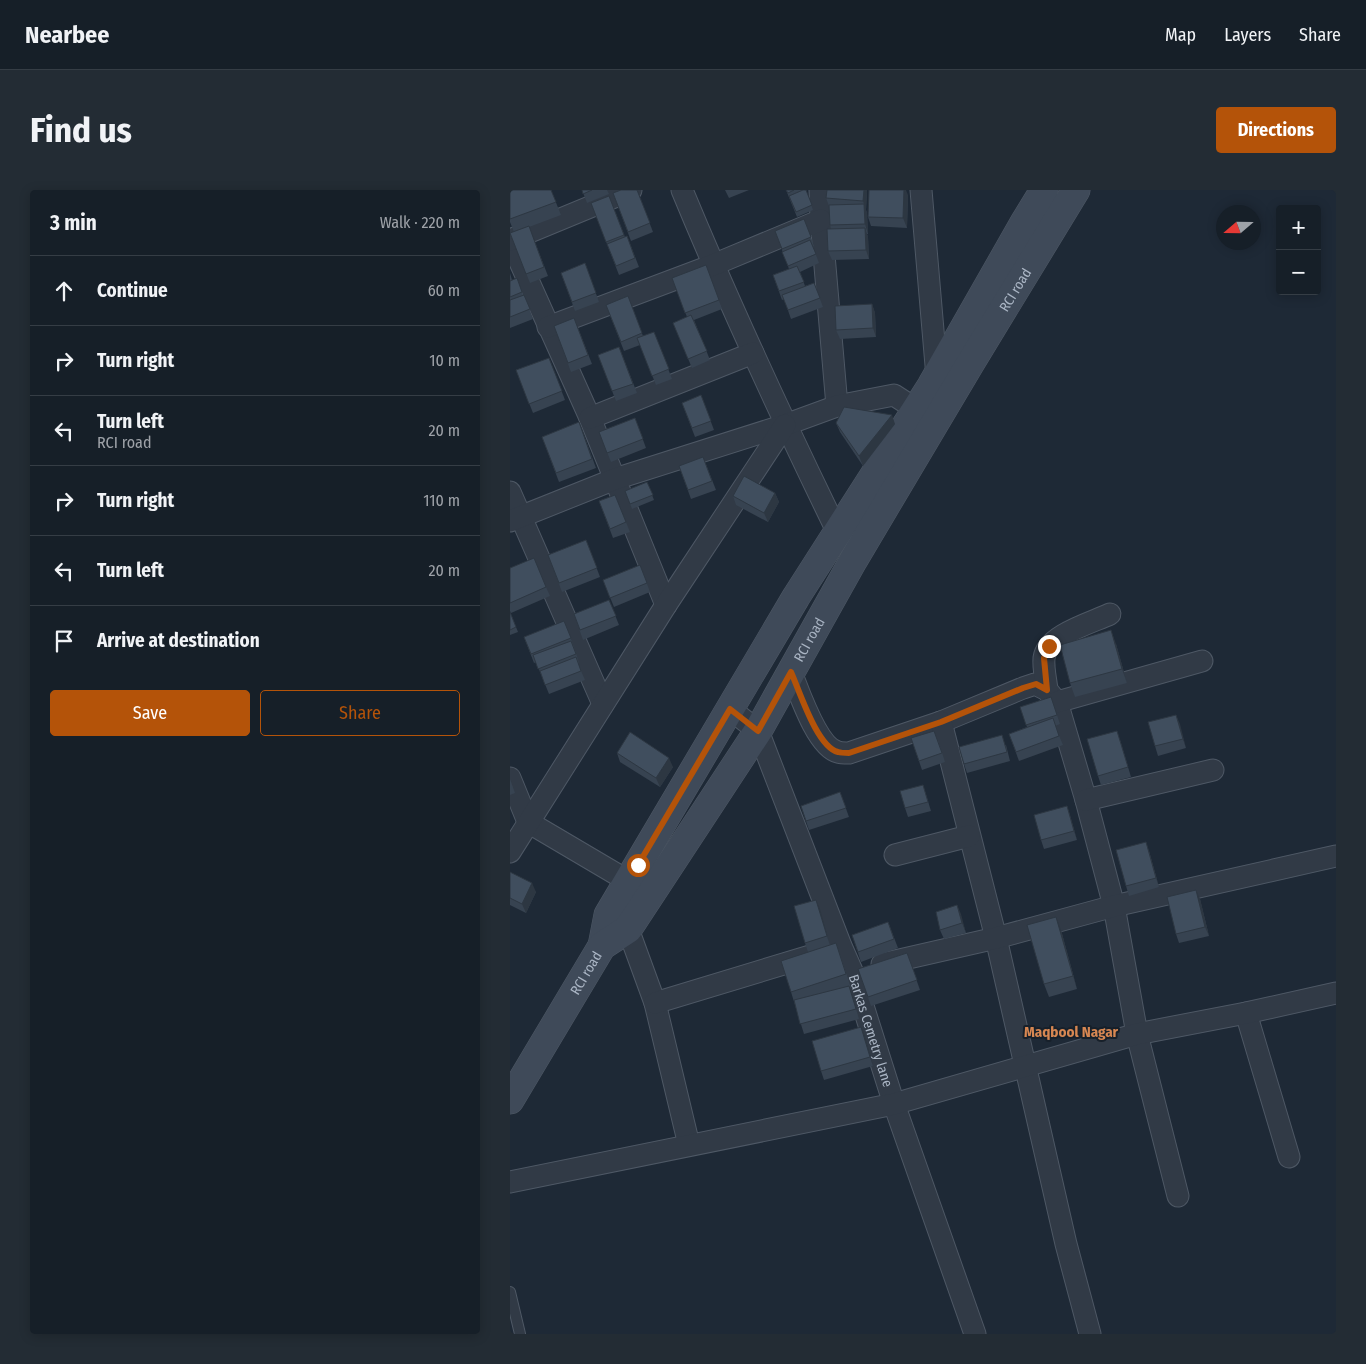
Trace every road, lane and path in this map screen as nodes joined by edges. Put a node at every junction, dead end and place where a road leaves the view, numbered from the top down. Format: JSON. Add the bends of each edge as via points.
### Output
{"nodes":[{"id":1,"x":631,"y":190,"type":"edge"},
{"id":2,"x":682,"y":190,"type":"edge"},
{"id":3,"x":820,"y":190,"type":"edge"},
{"id":4,"x":921,"y":190,"type":"edge"},
{"id":5,"x":1044,"y":190,"type":"edge"},
{"id":6,"x":1076,"y":190,"type":"edge"},
{"id":7,"x":821,"y":220,"type":"junction"},
{"id":8,"x":510,"y":240,"type":"edge"},
{"id":9,"x":713,"y":265,"type":"junction"},
{"id":10,"x":548,"y":327,"type":"junction"},
{"id":11,"x":753,"y":353,"type":"junction"},
{"id":12,"x":937,"y":377,"type":"junction"},
{"id":13,"x":837,"y":406,"type":"junction"},
{"id":14,"x":926,"y":416,"type":"junction"},
{"id":15,"x":590,"y":418,"type":"junction"},
{"id":16,"x":785,"y":425,"type":"junction"},
{"id":17,"x":615,"y":479,"type":"junction"},
{"id":18,"x":510,"y":492,"type":"edge"},
{"id":19,"x":515,"y":518,"type":"edge"},
{"id":20,"x":838,"y":533,"type":"junction"},
{"id":21,"x":666,"y":605,"type":"junction"},
{"id":22,"x":1110,"y":614,"type":"dead end"},
{"id":23,"x":1202,"y":661,"type":"dead end"},
{"id":24,"x":791,"y":672,"type":"junction"},
{"id":25,"x":1052,"y":696,"type":"junction"},
{"id":26,"x":603,"y":704,"type":"junction"},
{"id":27,"x":730,"y":709,"type":"junction"},
{"id":28,"x":941,"y":722,"type":"junction"},
{"id":29,"x":758,"y":731,"type":"junction"},
{"id":30,"x":1213,"y":770,"type":"dead end"},
{"id":31,"x":510,"y":778,"type":"edge"},
{"id":32,"x":1086,"y":800,"type":"junction"},
{"id":33,"x":528,"y":822,"type":"junction"},
{"id":34,"x":969,"y":836,"type":"junction"},
{"id":35,"x":510,"y":852,"type":"edge"},
{"id":36,"x":894,"y":855,"type":"dead end"},
{"id":37,"x":1336,"y":856,"type":"edge"},
{"id":38,"x":628,"y":881,"type":"junction"},
{"id":39,"x":1114,"y":906,"type":"junction"},
{"id":40,"x":618,"y":922,"type":"junction"},
{"id":41,"x":996,"y":938,"type":"junction"},
{"id":42,"x":841,"y":946,"type":"junction"},
{"id":43,"x":852,"y":971,"type":"junction"},
{"id":44,"x":1336,"y":993,"type":"edge"},
{"id":45,"x":655,"y":1003,"type":"junction"},
{"id":46,"x":1246,"y":1013,"type":"junction"},
{"id":47,"x":1137,"y":1034,"type":"junction"},
{"id":48,"x":1026,"y":1066,"type":"junction"},
{"id":49,"x":510,"y":1100,"type":"edge"},
{"id":50,"x":894,"y":1104,"type":"junction"},
{"id":51,"x":689,"y":1145,"type":"junction"},
{"id":52,"x":1289,"y":1157,"type":"dead end"},
{"id":53,"x":510,"y":1182,"type":"edge"},
{"id":54,"x":1178,"y":1196,"type":"dead end"},
{"id":55,"x":510,"y":1292,"type":"edge"},
{"id":56,"x":520,"y":1334,"type":"edge"},
{"id":57,"x":975,"y":1334,"type":"edge"},
{"id":58,"x":1090,"y":1334,"type":"edge"}],
"edges":[{"from":1,"to":8,"type":"street"},
{"from":2,"to":9,"type":"street"},
{"from":3,"to":7,"type":"street"},
{"from":4,"to":12,"type":"street"},
{"from":5,"to":12,"type":"street"},
{"from":6,"to":14,"type":"street","name":"RCI road"},
{"from":7,"to":9,"type":"street"},
{"from":7,"to":13,"type":"street"},
{"from":8,"to":10,"type":"street"},
{"from":9,"to":10,"type":"street"},
{"from":9,"to":11,"type":"street"},
{"from":10,"to":15,"type":"street"},
{"from":11,"to":15,"type":"street"},
{"from":11,"to":16,"type":"street"},
{"from":12,"to":14,"type":"street"},
{"from":13,"to":14,"type":"street","via":[[894,395]]},
{"from":13,"to":16,"type":"street"},
{"from":14,"to":20,"type":"street"},
{"from":14,"to":24,"type":"street","name":"RCI road","via":[[853,561]]},
{"from":15,"to":17,"type":"street"},
{"from":16,"to":17,"type":"street"},
{"from":16,"to":20,"type":"street"},
{"from":16,"to":21,"type":"street"},
{"from":17,"to":19,"type":"street"},
{"from":17,"to":21,"type":"street"},
{"from":18,"to":19,"type":"street"},
{"from":19,"to":26,"type":"street"},
{"from":20,"to":27,"type":"street"},
{"from":21,"to":26,"type":"street"},
{"from":22,"to":25,"type":"street","via":[[1057,638],[1049,646],[1044,658]]},
{"from":23,"to":25,"type":"street"},
{"from":24,"to":28,"type":"street","via":[[819,737],[838,752],[849,753]]},
{"from":24,"to":29,"type":"street","name":"RCI road"},
{"from":25,"to":28,"type":"street","via":[[1036,684]]},
{"from":25,"to":32,"type":"street"},
{"from":26,"to":33,"type":"street"},
{"from":27,"to":29,"type":"street"},
{"from":27,"to":38,"type":"street"},
{"from":28,"to":34,"type":"street"},
{"from":29,"to":40,"type":"street","name":"RCI road"},
{"from":29,"to":42,"type":"street","name":"Barkas Cemetry lane"},
{"from":30,"to":32,"type":"street"},
{"from":31,"to":33,"type":"street"},
{"from":32,"to":39,"type":"street"},
{"from":33,"to":35,"type":"street"},
{"from":33,"to":38,"type":"street"},
{"from":34,"to":36,"type":"street"},
{"from":34,"to":41,"type":"street"},
{"from":37,"to":39,"type":"street"},
{"from":38,"to":40,"type":"street"},
{"from":39,"to":41,"type":"street"},
{"from":39,"to":47,"type":"street"},
{"from":40,"to":45,"type":"street"},
{"from":40,"to":49,"type":"street","name":"RCI road"},
{"from":41,"to":43,"type":"street"},
{"from":41,"to":48,"type":"street"},
{"from":42,"to":43,"type":"street","name":"Barkas Cemetry lane"},
{"from":42,"to":45,"type":"street"},
{"from":43,"to":50,"type":"street","name":"Barkas Cemetry lane"},
{"from":44,"to":46,"type":"street"},
{"from":45,"to":51,"type":"street"},
{"from":46,"to":47,"type":"street"},
{"from":46,"to":52,"type":"street"},
{"from":47,"to":48,"type":"street"},
{"from":47,"to":54,"type":"street"},
{"from":48,"to":50,"type":"street"},
{"from":48,"to":58,"type":"street"},
{"from":50,"to":51,"type":"street"},
{"from":50,"to":57,"type":"street","name":"Barkas Cemetry lane"},
{"from":51,"to":53,"type":"street"},
{"from":55,"to":56,"type":"lane"}]}
